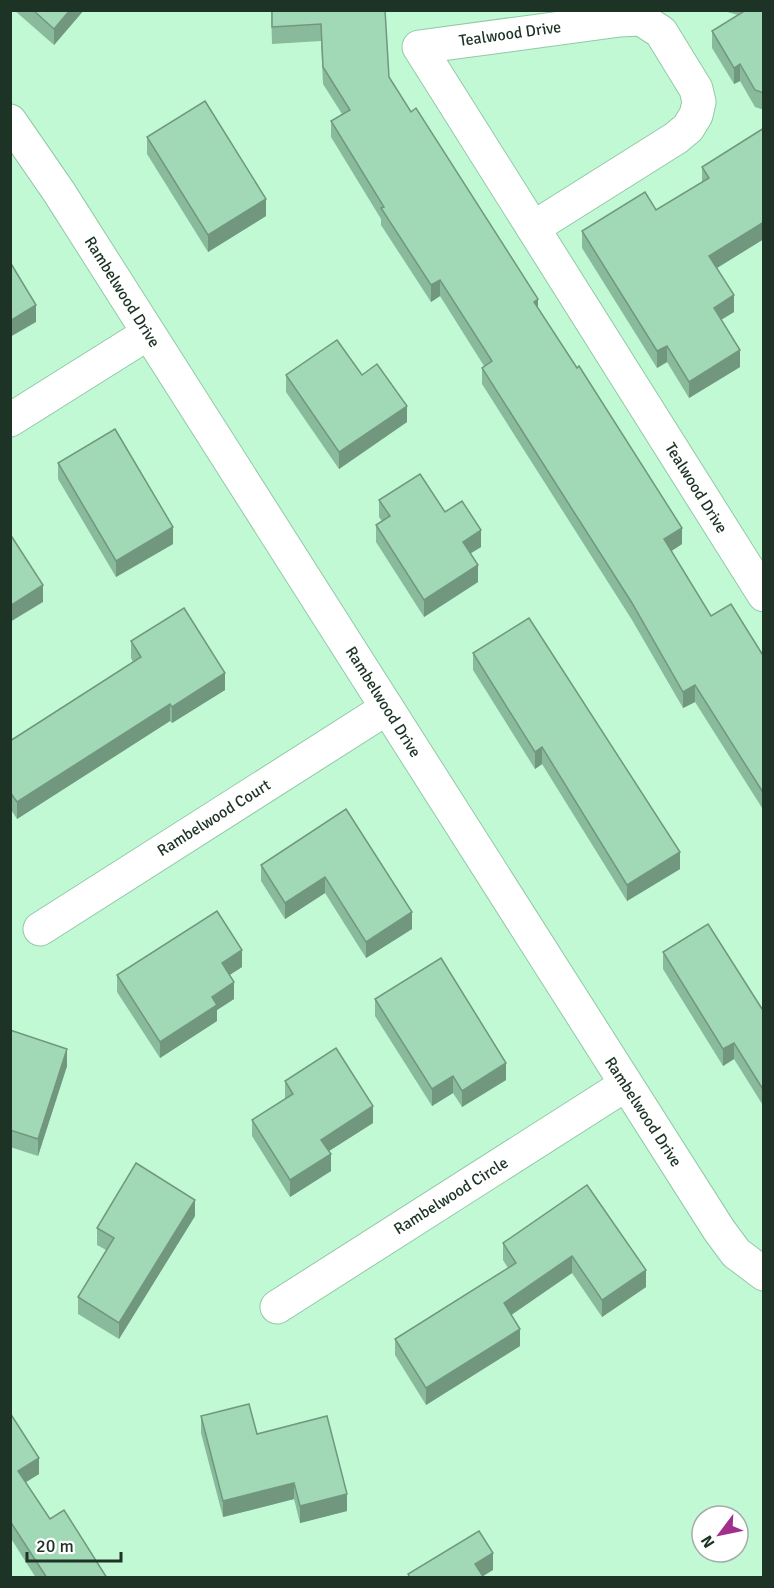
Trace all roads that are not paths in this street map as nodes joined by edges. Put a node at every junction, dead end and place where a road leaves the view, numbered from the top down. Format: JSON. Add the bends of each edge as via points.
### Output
{"nodes":[{"id":1,"x":10,"y":121,"type":"edge"},
{"id":2,"x":533,"y":228,"type":"junction"},
{"id":3,"x":147,"y":334,"type":"junction"},
{"id":4,"x":10,"y":420,"type":"edge"},
{"id":5,"x":764,"y":595,"type":"edge"},
{"id":6,"x":387,"y":708,"type":"junction"},
{"id":7,"x":40,"y":929,"type":"dead end"},
{"id":8,"x":625,"y":1085,"type":"junction"},
{"id":9,"x":764,"y":1274,"type":"edge"},
{"id":10,"x":277,"y":1307,"type":"dead end"}],
"edges":[{"from":1,"to":3,"type":"street","name":"Rambelwood Drive"},
{"from":2,"to":2,"type":"street","name":"Tealwood Drive","via":[[676,138],[693,121],[699,102],[696,89],[665,37],[652,24],[640,19],[620,20],[419,47]]},
{"from":2,"to":5,"type":"street","name":"Tealwood Drive"},
{"from":3,"to":4,"type":"street"},
{"from":3,"to":6,"type":"street","name":"Rambelwood Drive"},
{"from":6,"to":7,"type":"street","name":"Rambelwood Court"},
{"from":6,"to":8,"type":"street","name":"Rambelwood Drive"},
{"from":8,"to":9,"type":"street","name":"Rambelwood Drive","via":[[727,1241],[745,1262]]},
{"from":8,"to":10,"type":"street","name":"Rambelwood Circle"}]}
